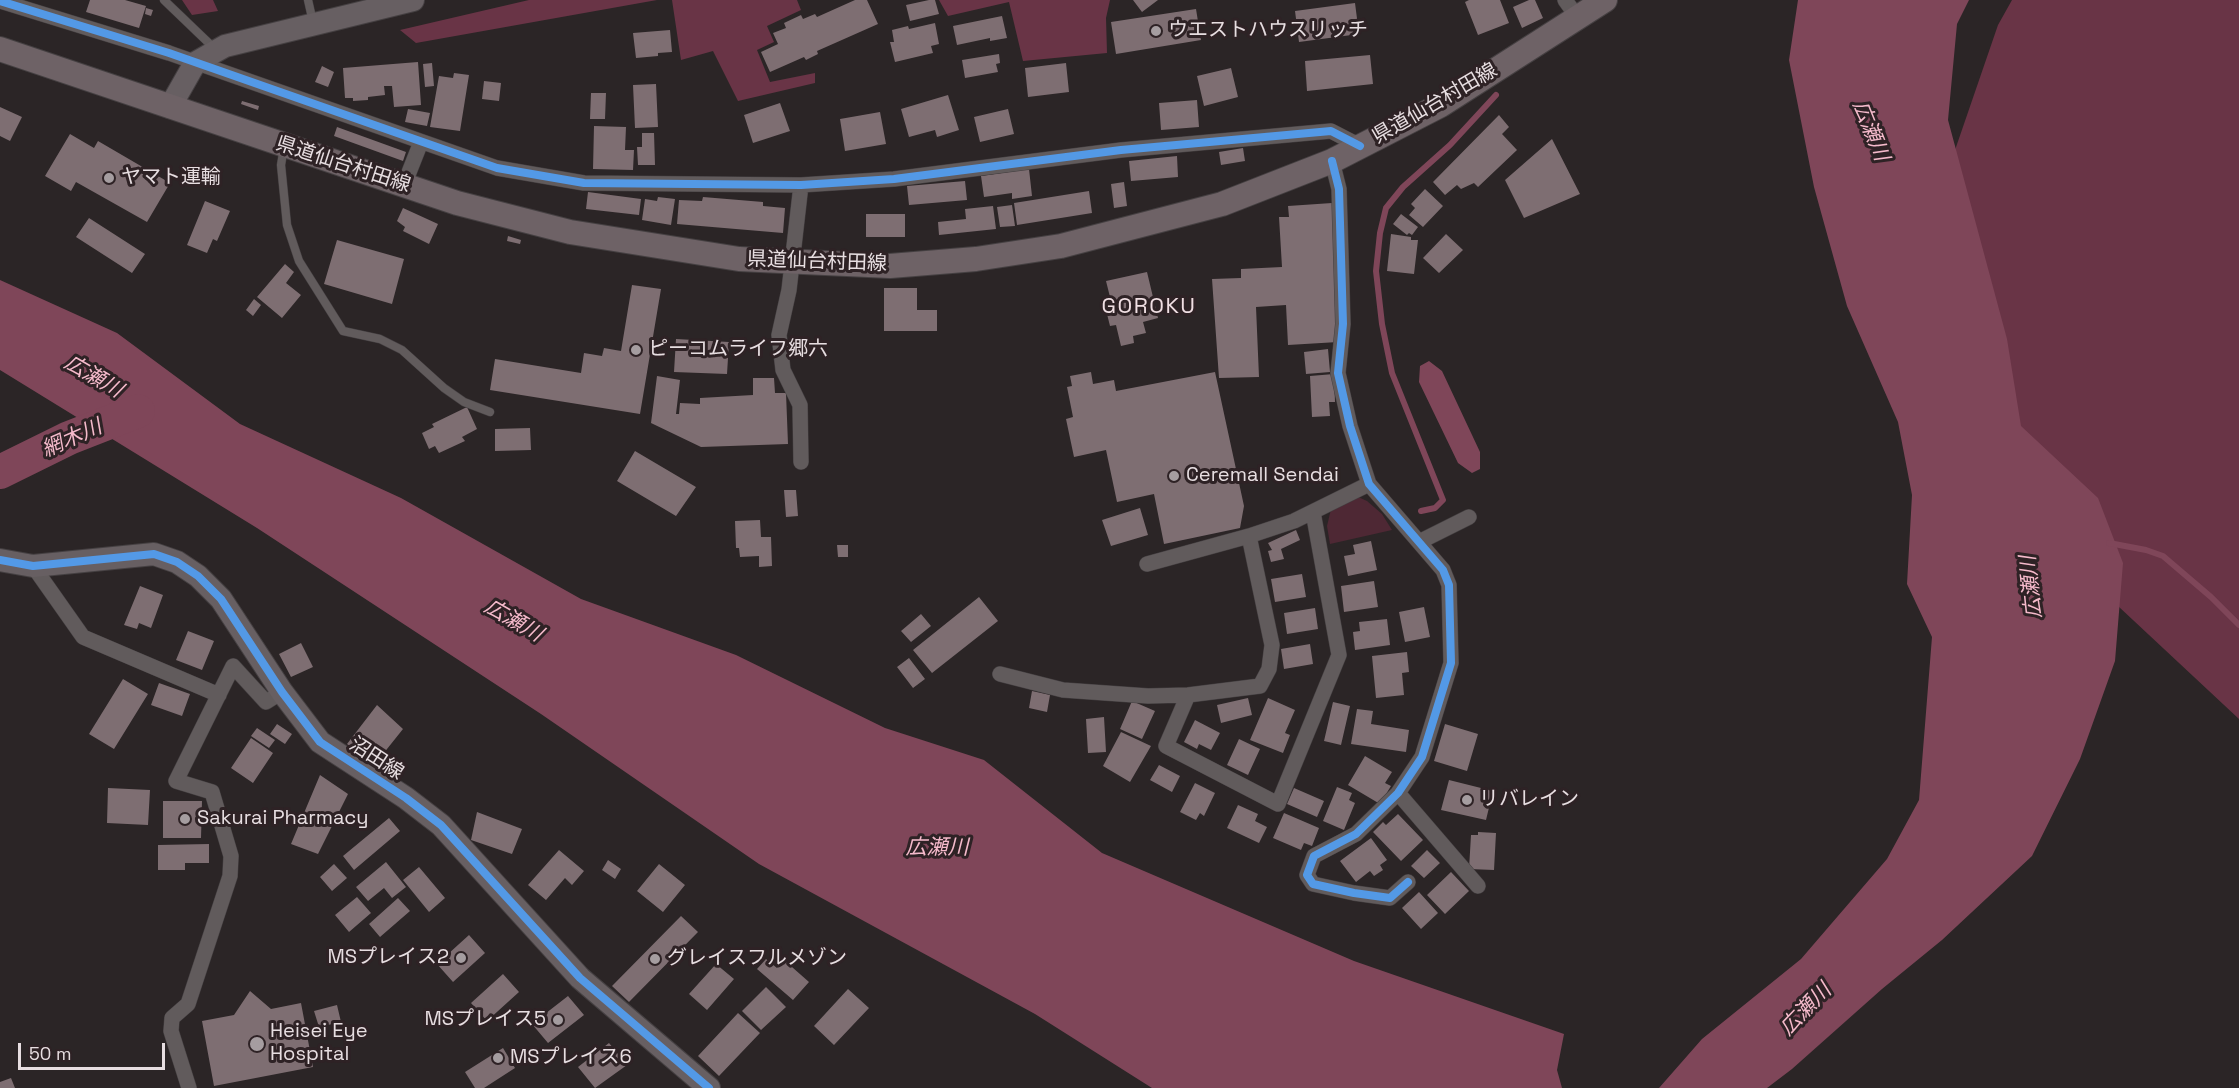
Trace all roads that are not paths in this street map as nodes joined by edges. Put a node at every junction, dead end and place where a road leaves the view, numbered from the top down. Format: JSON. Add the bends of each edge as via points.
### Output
{"nodes":[{"id":1,"x":165,"y":0,"type":"edge"},
{"id":2,"x":308,"y":0,"type":"edge"},
{"id":3,"x":413,"y":0,"type":"edge"},
{"id":4,"x":1605,"y":0,"type":"edge"},
{"id":5,"x":0,"y":1,"type":"edge"},
{"id":6,"x":1572,"y":9,"type":"edge"},
{"id":7,"x":314,"y":24,"type":"junction"},
{"id":8,"x":0,"y":49,"type":"edge"},
{"id":9,"x":217,"y":51,"type":"junction"},
{"id":10,"x":195,"y":63,"type":"junction"},
{"id":11,"x":170,"y":107,"type":"junction"},
{"id":12,"x":421,"y":142,"type":"junction"},
{"id":13,"x":284,"y":145,"type":"junction"},
{"id":14,"x":1360,"y":146,"type":"junction"},
{"id":15,"x":1332,"y":161,"type":"junction"},
{"id":16,"x":404,"y":185,"type":"junction"},
{"id":17,"x":801,"y":185,"type":"junction"},
{"id":18,"x":793,"y":263,"type":"junction"},
{"id":19,"x":490,"y":412,"type":"dead end"},
{"id":20,"x":801,"y":462,"type":"dead end"},
{"id":21,"x":1369,"y":484,"type":"junction"},
{"id":22,"x":1312,"y":512,"type":"junction"},
{"id":23,"x":1469,"y":517,"type":"dead end"},
{"id":24,"x":1250,"y":536,"type":"junction"},
{"id":25,"x":1419,"y":542,"type":"junction"},
{"id":26,"x":0,"y":560,"type":"edge"},
{"id":27,"x":1147,"y":564,"type":"dead end"},
{"id":28,"x":33,"y":566,"type":"junction"},
{"id":29,"x":1000,"y":674,"type":"dead end"},
{"id":30,"x":282,"y":692,"type":"junction"},
{"id":31,"x":219,"y":694,"type":"junction"},
{"id":32,"x":1188,"y":695,"type":"junction"},
{"id":33,"x":1398,"y":793,"type":"junction"},
{"id":34,"x":1408,"y":882,"type":"dead end"},
{"id":35,"x":1478,"y":886,"type":"dead end"},
{"id":36,"x":189,"y":1088,"type":"edge"},
{"id":37,"x":710,"y":1088,"type":"edge"}],
"edges":[{"from":1,"to":9,"type":"lane"},
{"from":2,"to":7,"type":"lane"},
{"from":3,"to":7,"type":"street"},
{"from":4,"to":6,"type":"main road","name":"県道仙台村田線"},
{"from":5,"to":10,"type":"street"},
{"from":6,"to":14,"type":"main road","name":"県道仙台村田線","via":[[1441,105]]},
{"from":7,"to":9,"type":"street"},
{"from":8,"to":11,"type":"main road","name":"県道仙台村田線"},
{"from":9,"to":10,"type":"street"},
{"from":10,"to":11,"type":"street"},
{"from":10,"to":12,"type":"street"},
{"from":11,"to":13,"type":"main road","name":"県道仙台村田線"},
{"from":12,"to":16,"type":"street"},
{"from":12,"to":17,"type":"street","via":[[497,168],[584,183]]},
{"from":13,"to":16,"type":"main road","name":"県道仙台村田線"},
{"from":13,"to":19,"type":"lane","via":[[281,165],[287,225],[299,261],[343,331],[380,339],[402,350],[444,388],[464,402]]},
{"from":14,"to":15,"type":"main road","name":"県道仙台村田線"},
{"from":14,"to":17,"type":"street","via":[[1331,131],[1121,150],[894,179]]},
{"from":15,"to":18,"type":"main road","name":"県道仙台村田線","via":[[1222,204],[1061,246],[890,267]]},
{"from":15,"to":21,"type":"street","via":[[1340,212],[1343,324],[1338,373]]},
{"from":16,"to":18,"type":"main road","name":"県道仙台村田線","via":[[570,232],[739,259]]},
{"from":17,"to":18,"type":"street"},
{"from":18,"to":20,"type":"street","via":[[779,335],[783,370],[801,405]]},
{"from":21,"to":22,"type":"street"},
{"from":21,"to":25,"type":"street"},
{"from":22,"to":24,"type":"street"},
{"from":22,"to":32,"type":"street","via":[[1339,655],[1278,804],[1166,746]]},
{"from":23,"to":25,"type":"street"},
{"from":24,"to":27,"type":"street"},
{"from":24,"to":32,"type":"street","via":[[1272,645],[1269,669],[1260,686]]},
{"from":25,"to":33,"type":"street","via":[[1443,570],[1449,585],[1451,663],[1422,757]]},
{"from":26,"to":28,"type":"street","name":"沼田線"},
{"from":28,"to":30,"type":"street","name":"沼田線","via":[[154,554],[177,562],[221,599]]},
{"from":28,"to":31,"type":"street","via":[[82,637]]},
{"from":29,"to":32,"type":"street","via":[[1063,690]]},
{"from":30,"to":31,"type":"street","via":[[266,702],[233,666]]},
{"from":30,"to":37,"type":"street","name":"沼田線","via":[[320,742],[441,825],[580,978]]},
{"from":31,"to":36,"type":"street","via":[[176,781],[212,792],[231,856],[230,876],[188,1004],[172,1018],[171,1031]]},
{"from":33,"to":34,"type":"street","via":[[1356,834],[1314,856],[1307,875],[1313,884],[1390,898]]},
{"from":33,"to":35,"type":"street"}]}
